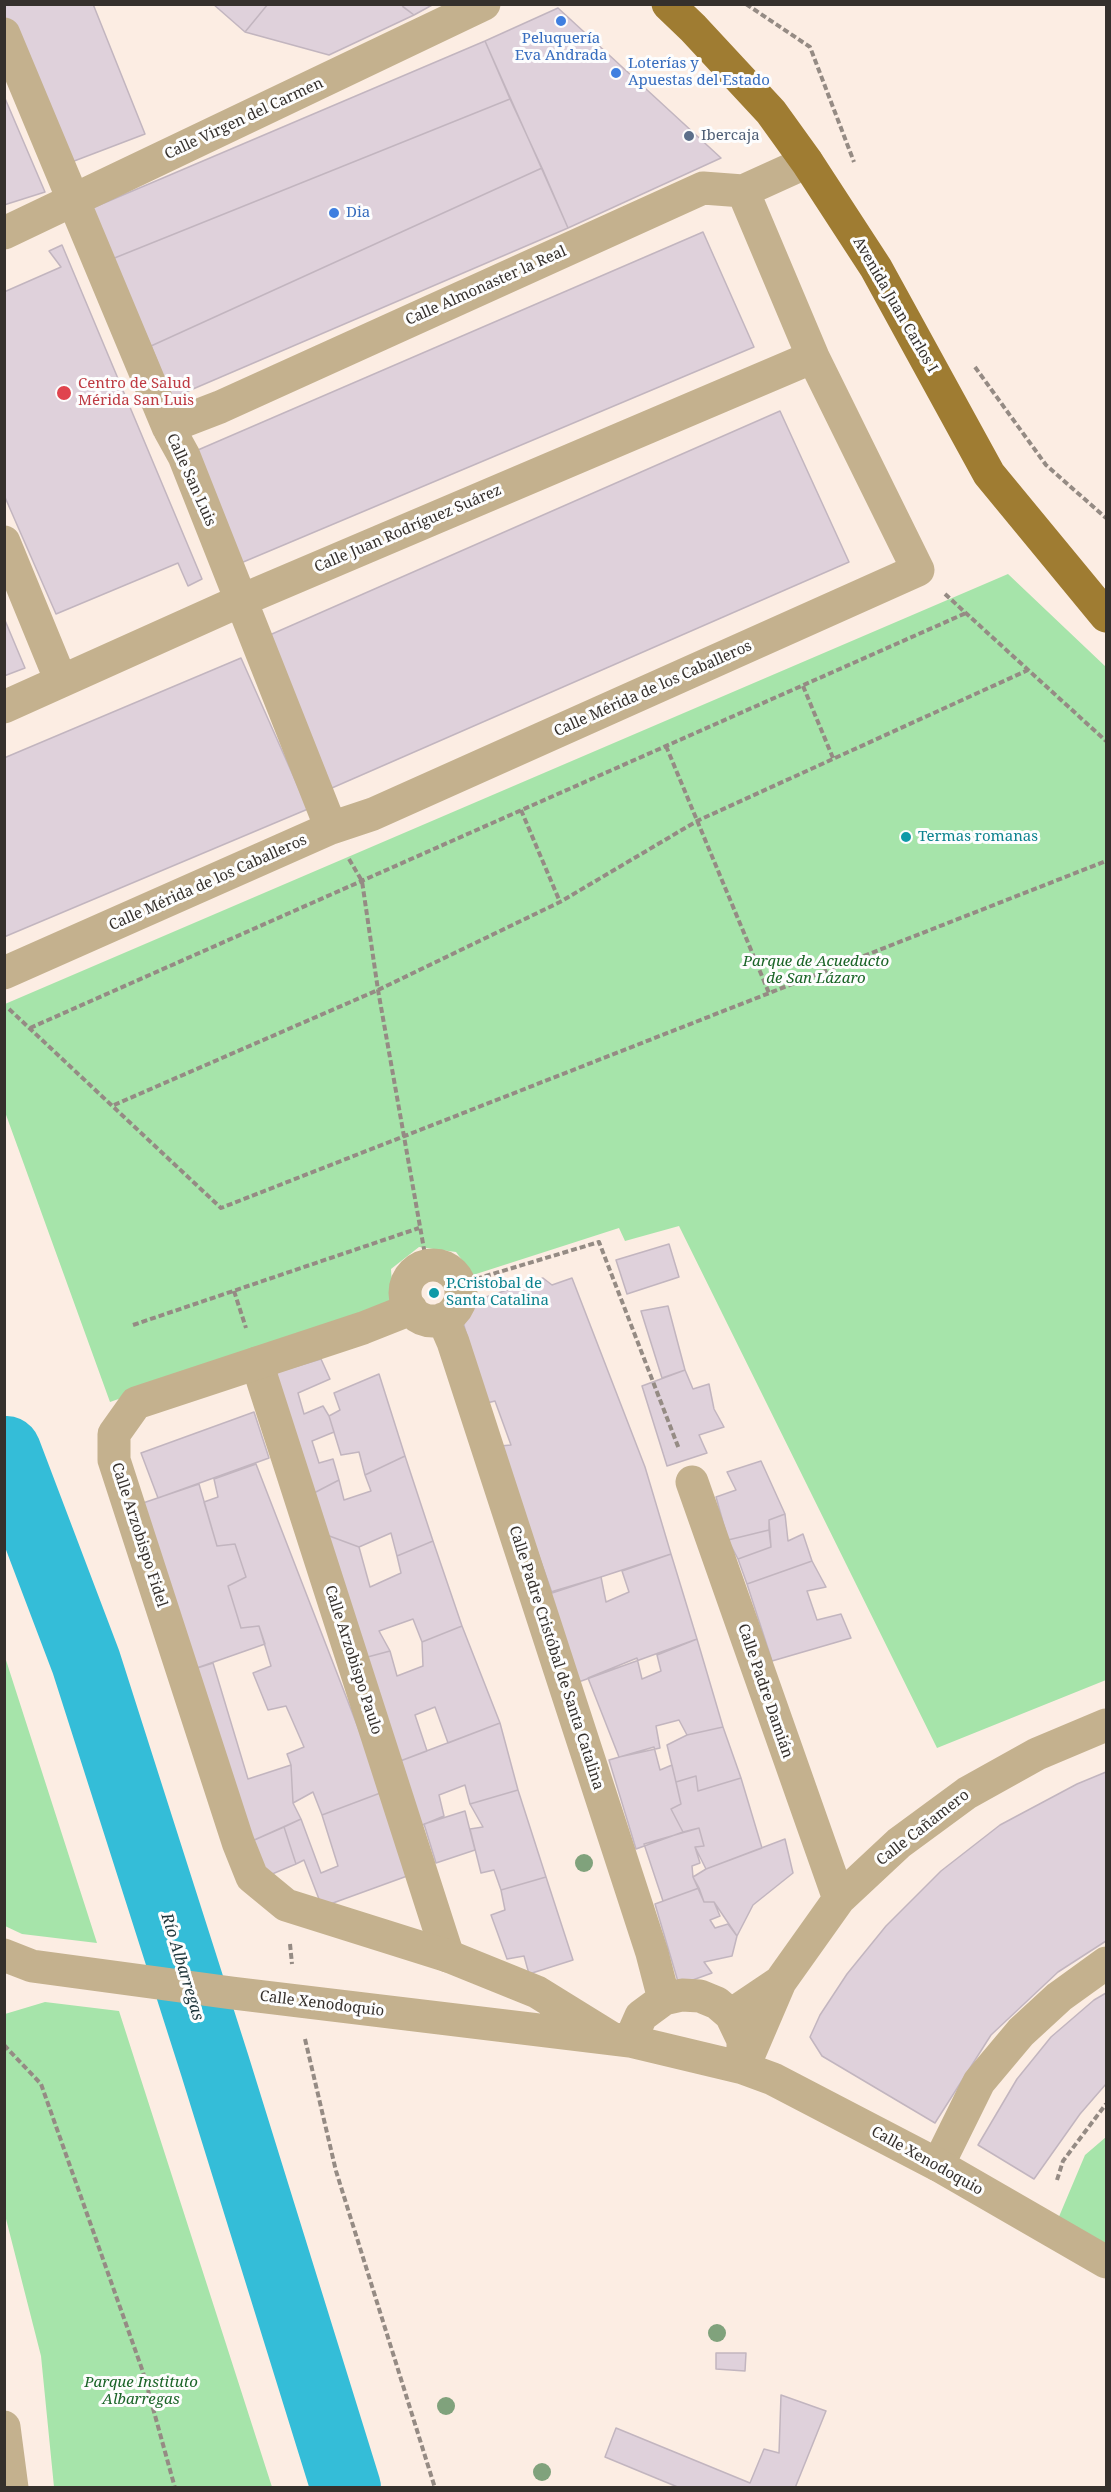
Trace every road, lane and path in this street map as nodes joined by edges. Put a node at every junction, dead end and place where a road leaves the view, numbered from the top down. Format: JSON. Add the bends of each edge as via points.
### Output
{"nodes":[{"id":1,"x":484,"y":4,"type":"edge"},
{"id":2,"x":668,"y":4,"type":"edge"},
{"id":3,"x":746,"y":4,"type":"edge"},
{"id":4,"x":4,"y":34,"type":"edge"},
{"id":5,"x":807,"y":162,"type":"junction"},
{"id":6,"x":857,"y":167,"type":"dead end"},
{"id":7,"x":743,"y":191,"type":"junction"},
{"id":8,"x":74,"y":201,"type":"junction"},
{"id":9,"x":4,"y":233,"type":"edge"},
{"id":10,"x":813,"y":357,"type":"junction"},
{"id":11,"x":972,"y":362,"type":"dead end"},
{"id":12,"x":168,"y":427,"type":"junction"},
{"id":13,"x":1107,"y":518,"type":"edge"},
{"id":14,"x":4,"y":542,"type":"edge"},
{"id":15,"x":918,"y":570,"type":"junction"},
{"id":16,"x":242,"y":600,"type":"junction"},
{"id":17,"x":966,"y":613,"type":"junction"},
{"id":18,"x":1107,"y":616,"type":"edge"},
{"id":19,"x":1028,"y":670,"type":"junction"},
{"id":20,"x":61,"y":681,"type":"junction"},
{"id":21,"x":803,"y":686,"type":"junction"},
{"id":22,"x":4,"y":707,"type":"edge"},
{"id":23,"x":1107,"y":741,"type":"edge"},
{"id":24,"x":666,"y":746,"type":"junction"},
{"id":25,"x":833,"y":758,"type":"junction"},
{"id":26,"x":521,"y":810,"type":"junction"},
{"id":27,"x":697,"y":821,"type":"junction"},
{"id":28,"x":331,"y":828,"type":"junction"},
{"id":29,"x":1107,"y":861,"type":"edge"},
{"id":30,"x":362,"y":881,"type":"junction"},
{"id":31,"x":560,"y":902,"type":"junction"},
{"id":32,"x":4,"y":973,"type":"edge"},
{"id":33,"x":378,"y":990,"type":"junction"},
{"id":34,"x":769,"y":993,"type":"junction"},
{"id":35,"x":4,"y":1004,"type":"edge"},
{"id":36,"x":30,"y":1028,"type":"junction"},
{"id":37,"x":114,"y":1105,"type":"junction"},
{"id":38,"x":403,"y":1137,"type":"junction"},
{"id":39,"x":420,"y":1228,"type":"junction"},
{"id":40,"x":427,"y":1266,"type":"junction"},
{"id":41,"x":459,"y":1284,"type":"junction"},
{"id":42,"x":411,"y":1309,"type":"junction"},
{"id":43,"x":443,"y":1319,"type":"junction"},
{"id":44,"x":133,"y":1325,"type":"dead end"},
{"id":45,"x":257,"y":1363,"type":"junction"},
{"id":46,"x":692,"y":1482,"type":"joint"},
{"id":47,"x":1107,"y":1725,"type":"edge"},
{"id":48,"x":252,"y":1878,"type":"joint"},
{"id":49,"x":839,"y":1899,"type":"junction"},
{"id":50,"x":286,"y":1905,"type":"junction"},
{"id":51,"x":448,"y":1956,"type":"junction"},
{"id":52,"x":1107,"y":1962,"type":"edge"},
{"id":53,"x":14,"y":1967,"type":"edge"},
{"id":54,"x":780,"y":1982,"type":"junction"},
{"id":55,"x":664,"y":1999,"type":"junction"},
{"id":56,"x":296,"y":2000,"type":"junction"},
{"id":57,"x":731,"y":2015,"type":"junction"},
{"id":58,"x":621,"y":2040,"type":"junction"},
{"id":59,"x":4,"y":2045,"type":"edge"},
{"id":60,"x":743,"y":2068,"type":"junction"},
{"id":61,"x":1107,"y":2104,"type":"edge"},
{"id":62,"x":938,"y":2165,"type":"junction"},
{"id":63,"x":1057,"y":2180,"type":"dead end"},
{"id":64,"x":1107,"y":2262,"type":"edge"},
{"id":65,"x":4,"y":2427,"type":"edge"},
{"id":66,"x":12,"y":2487,"type":"edge"},
{"id":67,"x":175,"y":2487,"type":"edge"},
{"id":68,"x":435,"y":2487,"type":"edge"}],
"edges":[{"from":1,"to":8,"type":"street","name":"Calle Virgen del Carmen"},
{"from":2,"to":5,"type":"main road","name":"Avenida Juan Carlos I","via":[[771,112]]},
{"from":3,"to":6,"type":"path","via":[[810,47]]},
{"from":4,"to":8,"type":"street","name":"Calle San Luis"},
{"from":5,"to":7,"type":"street","name":"Calle Almonaster la Real"},
{"from":5,"to":18,"type":"main road","name":"Avenida Juan Carlos I","via":[[876,268],[989,474]]},
{"from":7,"to":10,"type":"street"},
{"from":7,"to":12,"type":"street","name":"Calle Almonaster la Real","via":[[703,188]]},
{"from":8,"to":9,"type":"street","name":"Calle Virgen del Carmen"},
{"from":8,"to":12,"type":"street","name":"Calle San Luis"},
{"from":10,"to":15,"type":"street"},
{"from":10,"to":16,"type":"street","name":"Calle Juan Rodríguez Suárez"},
{"from":11,"to":13,"type":"path","via":[[1046,465]]},
{"from":12,"to":16,"type":"street","name":"Calle San Luis","via":[[184,456]]},
{"from":14,"to":20,"type":"street"},
{"from":15,"to":17,"type":"path"},
{"from":15,"to":28,"type":"street","name":"Calle Mérida de los Caballeros","via":[[373,814]]},
{"from":16,"to":20,"type":"street","name":"Calle Juan Rodríguez Suárez"},
{"from":16,"to":28,"type":"street","name":"Calle San Luis"},
{"from":17,"to":19,"type":"path"},
{"from":17,"to":21,"type":"path"},
{"from":19,"to":23,"type":"path"},
{"from":19,"to":25,"type":"path"},
{"from":20,"to":22,"type":"street","name":"Calle Juan Rodríguez Suárez"},
{"from":21,"to":24,"type":"path"},
{"from":21,"to":25,"type":"path"},
{"from":24,"to":26,"type":"path"},
{"from":24,"to":27,"type":"path"},
{"from":25,"to":27,"type":"path"},
{"from":26,"to":30,"type":"path"},
{"from":26,"to":31,"type":"path"},
{"from":27,"to":31,"type":"path"},
{"from":27,"to":34,"type":"path"},
{"from":28,"to":30,"type":"path"},
{"from":28,"to":32,"type":"street","name":"Calle Mérida de los Caballeros"},
{"from":29,"to":34,"type":"path"},
{"from":30,"to":33,"type":"path"},
{"from":30,"to":36,"type":"path"},
{"from":31,"to":33,"type":"path"},
{"from":33,"to":37,"type":"path"},
{"from":33,"to":38,"type":"path"},
{"from":34,"to":38,"type":"path"},
{"from":35,"to":36,"type":"path"},
{"from":36,"to":37,"type":"path"},
{"from":37,"to":38,"type":"path","via":[[222,1208]]},
{"from":38,"to":39,"type":"path"},
{"from":39,"to":40,"type":"path"},
{"from":39,"to":44,"type":"path"},
{"from":40,"to":41,"type":"street","via":[[445,1269]]},
{"from":40,"to":42,"type":"street","via":[[413,1274],[407,1284],[406,1298]]},
{"from":41,"to":43,"type":"street","via":[[461,1296],[457,1307]]},
{"from":41,"to":46,"type":"path","via":[[599,1242]]},
{"from":42,"to":43,"type":"street","via":[[426,1320]]},
{"from":42,"to":45,"type":"street","name":"Calle Arzobispo Fidel"},
{"from":43,"to":55,"type":"street","name":"Calle Padre Cristóbal de Santa Catalina"},
{"from":45,"to":48,"type":"street","name":"Calle Arzobispo Fidel","via":[[136,1404],[114,1434],[114,1460]]},
{"from":45,"to":51,"type":"street","name":"Calle Arzobispo Paulo"},
{"from":46,"to":49,"type":"street","name":"Calle Padre Damián"},
{"from":47,"to":49,"type":"street","name":"Calle Cañamero","via":[[1037,1754],[967,1793],[899,1844]]},
{"from":48,"to":50,"type":"street","name":"Calle Xenodoquio"},
{"from":49,"to":54,"type":"street","name":"Calle Cañamero"},
{"from":50,"to":51,"type":"street","name":"Calle Xenodoquio"},
{"from":50,"to":56,"type":"path"},
{"from":51,"to":58,"type":"street","name":"Calle Xenodoquio","via":[[537,1992]]},
{"from":52,"to":62,"type":"street","via":[[1059,1997],[1021,2032],[979,2082]]},
{"from":53,"to":56,"type":"street","name":"Calle Xenodoquio"},
{"from":54,"to":57,"type":"street","name":"Calle Cañamero"},
{"from":54,"to":60,"type":"street","name":"Calle Cañamero"},
{"from":55,"to":57,"type":"street","via":[[700,1996]]},
{"from":55,"to":58,"type":"street","via":[[641,2016]]},
{"from":56,"to":58,"type":"street","name":"Calle Xenodoquio"},
{"from":56,"to":68,"type":"path","via":[[336,2171]]},
{"from":57,"to":60,"type":"street","via":[[743,2040]]},
{"from":58,"to":60,"type":"street","name":"Calle Xenodoquio"},
{"from":59,"to":67,"type":"path","via":[[40,2084],[143,2372]]},
{"from":60,"to":62,"type":"street","name":"Calle Xenodoquio","via":[[773,2079]]},
{"from":61,"to":63,"type":"path","via":[[1064,2161]]},
{"from":62,"to":64,"type":"street","name":"Calle Xenodoquio"},
{"from":65,"to":66,"type":"street"}]}
